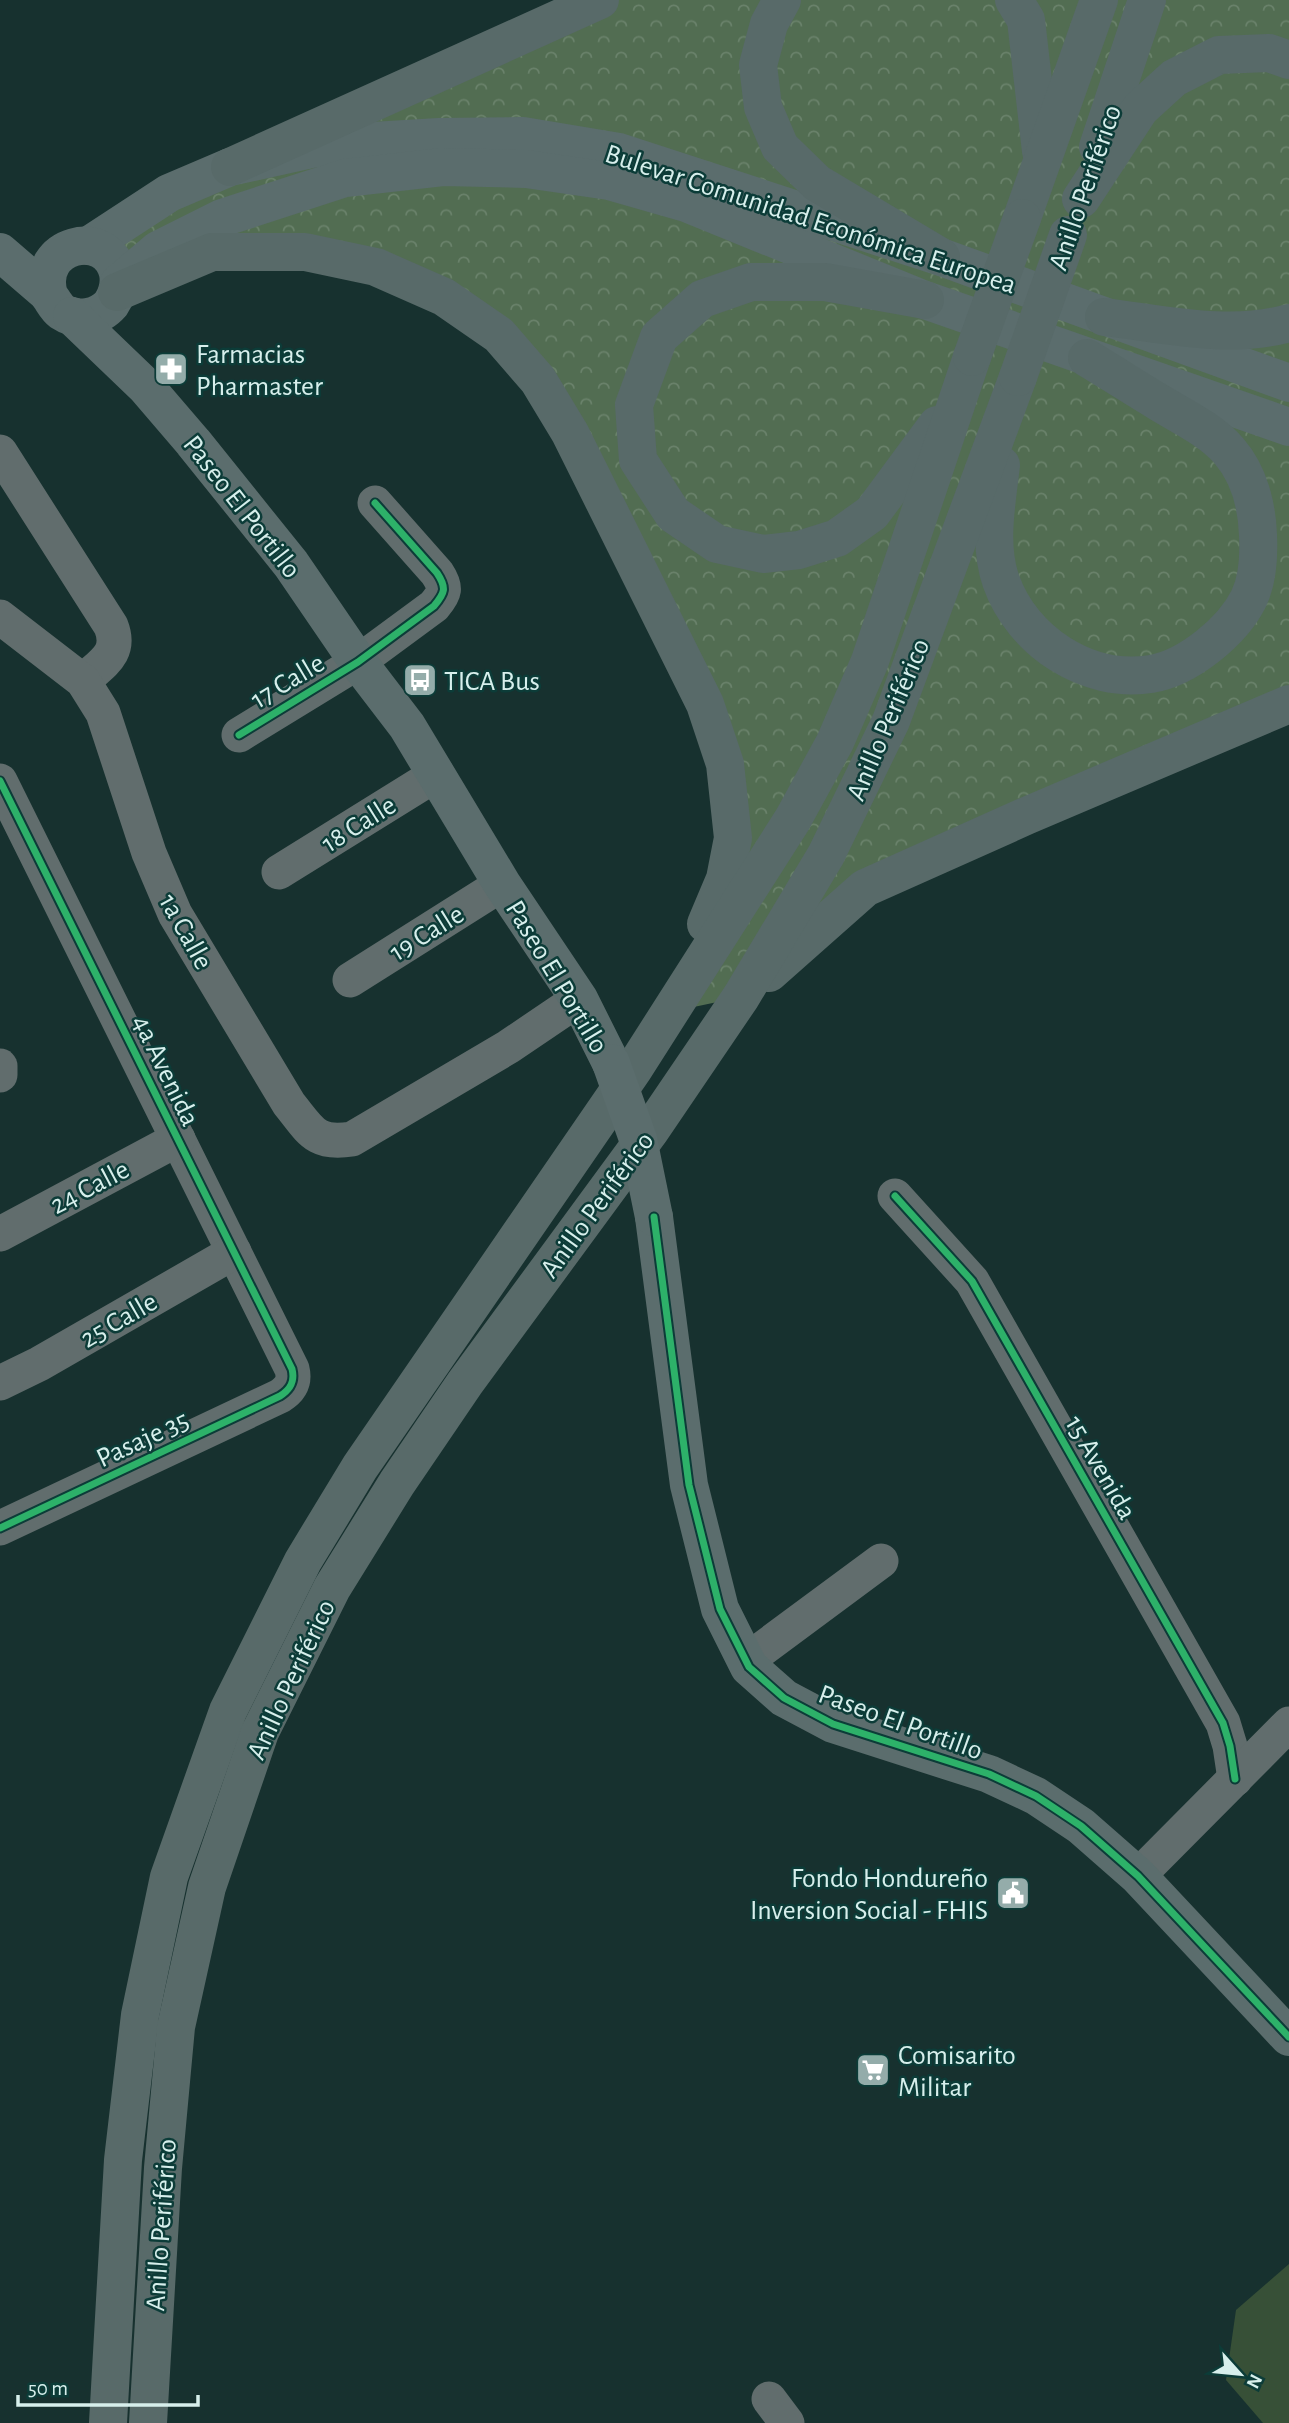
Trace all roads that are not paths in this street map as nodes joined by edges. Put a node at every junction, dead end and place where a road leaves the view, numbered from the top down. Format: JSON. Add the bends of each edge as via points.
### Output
{"nodes":[{"id":1,"x":600,"y":0,"type":"edge"},
{"id":2,"x":782,"y":0,"type":"edge"},
{"id":3,"x":1014,"y":0,"type":"edge"},
{"id":4,"x":1099,"y":0,"type":"edge"},
{"id":5,"x":1147,"y":0,"type":"edge"},
{"id":6,"x":1289,"y":60,"type":"edge"},
{"id":7,"x":1042,"y":160,"type":"junction"},
{"id":8,"x":230,"y":167,"type":"junction"},
{"id":9,"x":1081,"y":199,"type":"junction"},
{"id":10,"x":0,"y":237,"type":"edge"},
{"id":11,"x":78,"y":247,"type":"junction"},
{"id":12,"x":0,"y":252,"type":"edge"},
{"id":13,"x":941,"y":257,"type":"junction"},
{"id":14,"x":116,"y":292,"type":"junction"},
{"id":15,"x":925,"y":300,"type":"junction"},
{"id":16,"x":60,"y":305,"type":"junction"},
{"id":17,"x":1104,"y":317,"type":"junction"},
{"id":18,"x":1289,"y":323,"type":"edge"},
{"id":19,"x":1087,"y":358,"type":"junction"},
{"id":20,"x":1289,"y":383,"type":"edge"},
{"id":21,"x":145,"y":386,"type":"junction"},
{"id":22,"x":958,"y":394,"type":"junction"},
{"id":23,"x":1012,"y":394,"type":"junction"},
{"id":24,"x":1289,"y":427,"type":"edge"},
{"id":25,"x":0,"y":452,"type":"edge"},
{"id":26,"x":375,"y":503,"type":"dead end"},
{"id":27,"x":0,"y":617,"type":"edge"},
{"id":28,"x":358,"y":662,"type":"junction"},
{"id":29,"x":83,"y":681,"type":"junction"},
{"id":30,"x":1289,"y":704,"type":"edge"},
{"id":31,"x":239,"y":735,"type":"dead end"},
{"id":32,"x":437,"y":774,"type":"junction"},
{"id":33,"x":0,"y":781,"type":"edge"},
{"id":34,"x":279,"y":872,"type":"dead end"},
{"id":35,"x":502,"y":884,"type":"junction"},
{"id":36,"x":350,"y":980,"type":"dead end"},
{"id":37,"x":741,"y":997,"type":"junction"},
{"id":38,"x":579,"y":999,"type":"junction"},
{"id":39,"x":670,"y":1012,"type":"junction"},
{"id":40,"x":178,"y":1139,"type":"junction"},
{"id":41,"x":895,"y":1196,"type":"dead end"},
{"id":42,"x":0,"y":1234,"type":"edge"},
{"id":43,"x":234,"y":1252,"type":"junction"},
{"id":44,"x":294,"y":1379,"type":"joint"},
{"id":45,"x":0,"y":1383,"type":"edge"},
{"id":46,"x":0,"y":1528,"type":"edge"},
{"id":47,"x":881,"y":1561,"type":"dead end"},
{"id":48,"x":746,"y":1661,"type":"junction"},
{"id":49,"x":1289,"y":1724,"type":"edge"},
{"id":50,"x":1235,"y":1779,"type":"junction"},
{"id":51,"x":1138,"y":1876,"type":"junction"},
{"id":52,"x":1289,"y":2037,"type":"edge"},
{"id":53,"x":108,"y":2423,"type":"edge"},
{"id":54,"x":148,"y":2423,"type":"edge"}],
"edges":[{"from":1,"to":8,"type":"highway"},
{"from":2,"to":13,"type":"highway","via":[[769,24],[758,65],[762,107],[780,147],[817,183]]},
{"from":3,"to":7,"type":"highway","via":[[1026,20]]},
{"from":4,"to":7,"type":"highway","name":"Anillo Periférico"},
{"from":5,"to":9,"type":"highway","name":"Anillo Periférico"},
{"from":6,"to":9,"type":"highway","via":[[1269,53],[1219,55],[1174,78],[1140,109]]},
{"from":7,"to":22,"type":"highway","name":"Anillo Periférico","bridge":true},
{"from":8,"to":11,"type":"main road","name":"Bulevar Comunidad Económica Europea","via":[[169,193]]},
{"from":8,"to":13,"type":"main road","name":"Bulevar Comunidad Económica Europea","via":[[338,143],[523,136],[619,152]]},
{"from":9,"to":23,"type":"highway","name":"Anillo Periférico","bridge":true},
{"from":10,"to":11,"type":"main road"},
{"from":11,"to":14,"type":"main road","via":[[111,259]]},
{"from":11,"to":16,"type":"main road","via":[[57,256],[49,268],[47,281]]},
{"from":12,"to":16,"type":"main road","name":"Paseo El Portillo"},
{"from":13,"to":17,"type":"main road","name":"Bulevar Comunidad Económica Europea"},
{"from":14,"to":15,"type":"main road","name":"Bulevar Comunidad Económica Europea","via":[[158,250],[222,218],[345,178],[443,167],[526,169],[609,181],[685,203]]},
{"from":14,"to":16,"type":"main road","via":[[94,316]]},
{"from":14,"to":21,"type":"main road","name":"Paseo El Portillo","via":[[133,361]]},
{"from":14,"to":39,"type":"highway","via":[[212,252],[305,252],[376,267],[444,298],[499,335],[538,380],[570,433],[705,704],[726,764],[733,838],[725,879]]},
{"from":15,"to":19,"type":"main road","name":"Bulevar Comunidad Económica Europea"},
{"from":15,"to":22,"type":"highway","via":[[825,282],[751,282],[702,299],[659,337],[634,405],[638,460],[673,514],[717,544],[763,554],[799,550],[837,538],[872,513]]},
{"from":16,"to":21,"type":"main road","name":"Paseo El Portillo"},
{"from":17,"to":18,"type":"highway","via":[[1234,332]]},
{"from":17,"to":20,"type":"main road","name":"Bulevar Comunidad Económica Europea"},
{"from":19,"to":23,"type":"highway","via":[[1199,426],[1229,451],[1246,477],[1257,516],[1259,558],[1249,597],[1224,634],[1189,659],[1152,674],[1116,674],[1078,665],[1042,642],[1017,615],[1000,579],[994,534]]},
{"from":19,"to":24,"type":"main road","name":"Bulevar Comunidad Económica Europea"},
{"from":21,"to":28,"type":"main road","name":"Paseo El Portillo","via":[[291,564]]},
{"from":22,"to":39,"type":"highway","name":"Anillo Periférico","via":[[870,661],[835,742],[793,819]]},
{"from":23,"to":37,"type":"highway","name":"Anillo Periférico","via":[[891,721],[827,855]]},
{"from":25,"to":29,"type":"street","via":[[116,639],[109,656]]},
{"from":26,"to":28,"type":"street","name":"17 Calle","via":[[437,573],[445,584],[444,594]]},
{"from":27,"to":29,"type":"street"},
{"from":28,"to":31,"type":"street","name":"17 Calle"},
{"from":28,"to":32,"type":"main road","name":"Paseo El Portillo"},
{"from":29,"to":38,"type":"street","name":"1a Calle","via":[[103,713],[149,853],[175,914],[289,1104],[312,1132],[330,1142],[352,1139],[508,1047]]},
{"from":30,"to":37,"type":"highway","via":[[865,888]]},
{"from":32,"to":34,"type":"street","name":"18 Calle"},
{"from":32,"to":35,"type":"main road","name":"Paseo El Portillo"},
{"from":33,"to":40,"type":"street","name":"4a Avenida"},
{"from":35,"to":36,"type":"street","name":"19 Calle"},
{"from":35,"to":38,"type":"main road","name":"Paseo El Portillo"},
{"from":37,"to":54,"type":"highway","name":"Anillo Periférico","via":[[397,1483],[332,1588],[260,1732],[207,1887],[176,2027]]},
{"from":38,"to":48,"type":"main road","name":"Paseo El Portillo","bridge":true,"via":[[611,1063],[638,1139],[654,1217],[689,1485],[720,1609]]},
{"from":39,"to":53,"type":"highway","name":"Anillo Periférico","via":[[360,1467],[303,1561],[228,1711],[169,1877],[140,2015],[123,2160]]},
{"from":40,"to":42,"type":"street","name":"24 Calle"},
{"from":40,"to":43,"type":"street","name":"4a Avenida"},
{"from":41,"to":50,"type":"street","name":"15 Avenida","via":[[972,1281],[1223,1723]]},
{"from":43,"to":44,"type":"street","name":"4a Avenida"},
{"from":43,"to":45,"type":"street","name":"25 Calle"},
{"from":44,"to":46,"type":"street","name":"Pasaje 35","via":[[280,1396]]},
{"from":47,"to":48,"type":"street"},
{"from":48,"to":51,"type":"main road","name":"Paseo El Portillo","via":[[784,1698],[833,1724],[989,1774],[1035,1796],[1081,1826]]},
{"from":49,"to":50,"type":"street"},
{"from":50,"to":51,"type":"street"},
{"from":51,"to":52,"type":"main road","name":"Paseo El Portillo"}]}
